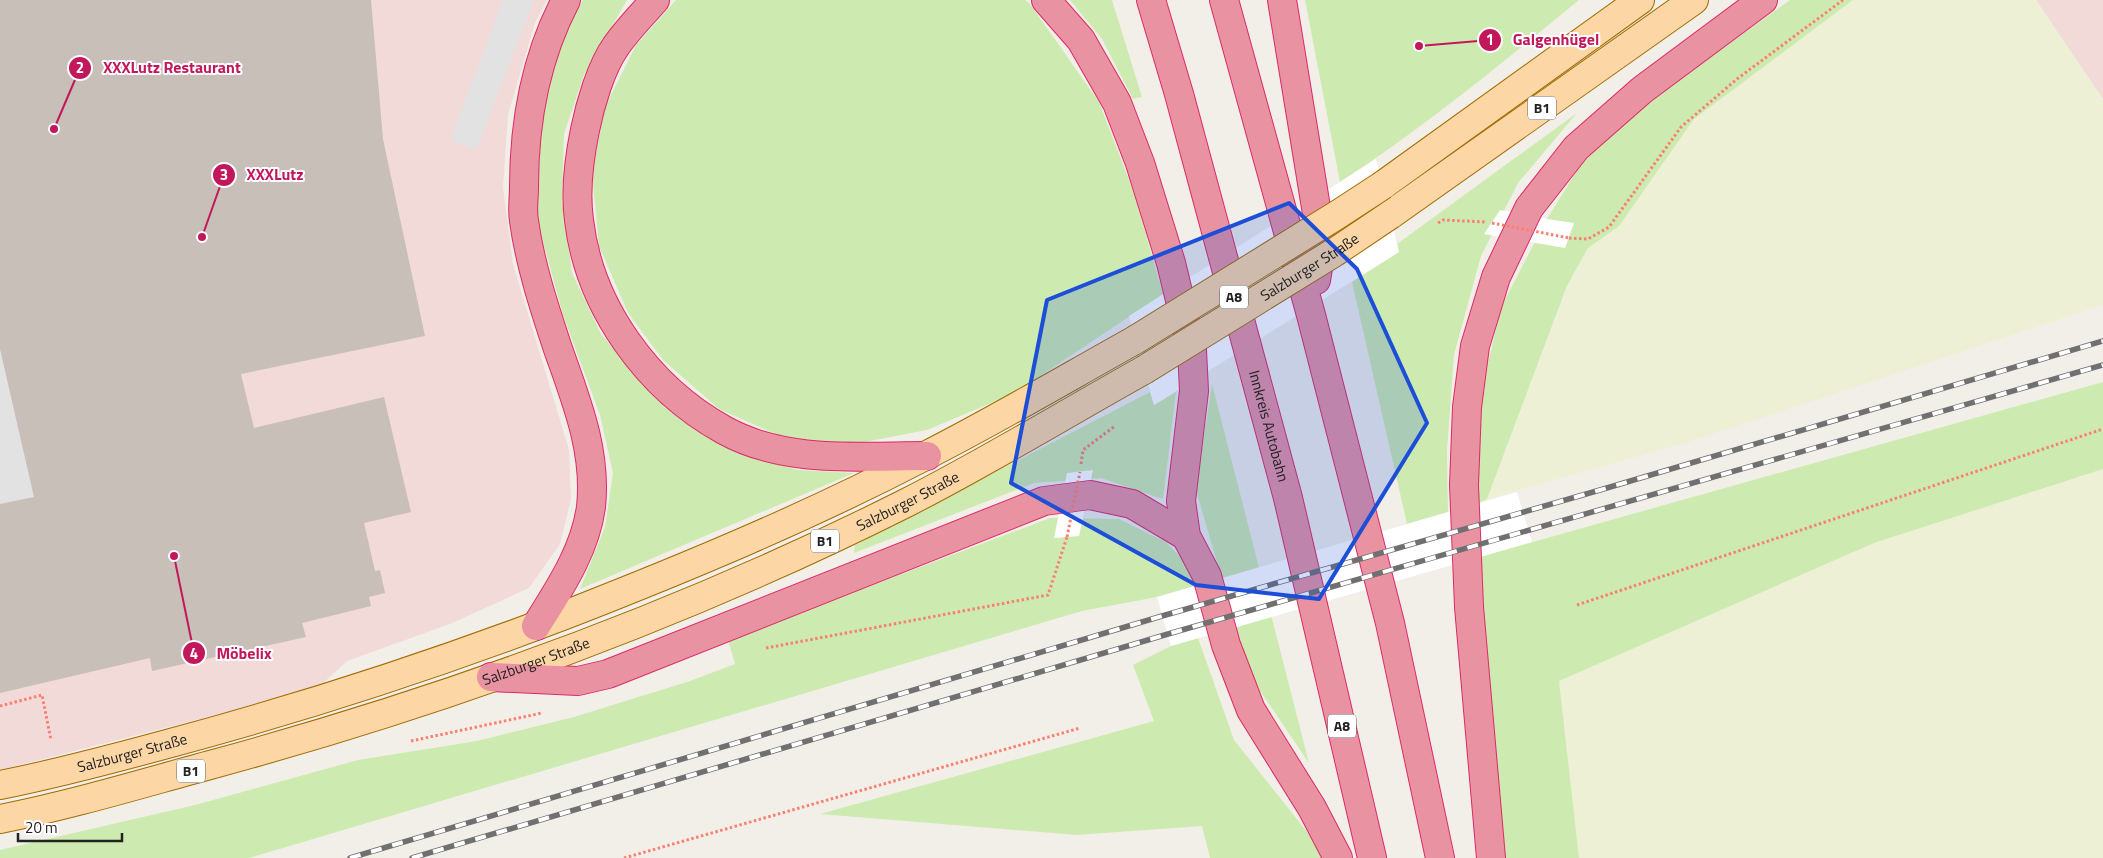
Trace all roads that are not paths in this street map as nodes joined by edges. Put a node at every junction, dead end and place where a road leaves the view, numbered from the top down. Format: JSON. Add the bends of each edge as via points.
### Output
{"nodes":[{"id":1,"x":566,"y":0,"type":"edge"},
{"id":2,"x":655,"y":0,"type":"edge"},
{"id":3,"x":1046,"y":0,"type":"edge"},
{"id":4,"x":1151,"y":0,"type":"edge"},
{"id":5,"x":1224,"y":0,"type":"edge"},
{"id":6,"x":1282,"y":0,"type":"edge"},
{"id":7,"x":1640,"y":0,"type":"edge"},
{"id":8,"x":1694,"y":0,"type":"edge"},
{"id":9,"x":1763,"y":0,"type":"edge"},
{"id":10,"x":1311,"y":315,"type":"junction"},
{"id":11,"x":927,"y":456,"type":"junction"},
{"id":12,"x":1186,"y":536,"type":"junction"},
{"id":13,"x":536,"y":626,"type":"junction"},
{"id":14,"x":490,"y":677,"type":"junction"},
{"id":15,"x":0,"y":785,"type":"edge"},
{"id":16,"x":0,"y":819,"type":"edge"},
{"id":17,"x":1338,"y":858,"type":"edge"},
{"id":18,"x":1372,"y":858,"type":"edge"},
{"id":19,"x":1440,"y":858,"type":"edge"},
{"id":20,"x":1491,"y":858,"type":"edge"}],
"edges":[{"from":1,"to":13,"type":"highway","via":[[541,59],[528,111],[524,219],[535,274],[582,420],[592,466],[590,507],[582,543],[565,579]]},
{"from":2,"to":11,"type":"highway","via":[[615,47],[590,103],[580,158],[579,220],[591,273],[608,315],[642,361],[679,400],[724,431],[772,448],[822,457]]},
{"from":3,"to":12,"type":"highway","via":[[1081,40],[1117,104],[1140,163],[1171,263],[1192,350],[1194,391],[1181,501]]},
{"from":4,"to":18,"type":"highway","name":"Innkreis Autobahn","number":"A8","via":[[1288,498]]},
{"from":5,"to":10,"type":"highway"},
{"from":6,"to":10,"type":"highway","via":[[1322,244]]},
{"from":7,"to":11,"type":"main road","name":"Salzburger Straße","number":"B1","bridge":true,"via":[[1337,216],[1135,340]]},
{"from":8,"to":14,"type":"main road","name":"Salzburger Straße","number":"B1","bridge":true,"via":[[1390,215],[1144,370],[908,502],[776,565],[622,628]]},
{"from":9,"to":20,"type":"highway","via":[[1642,90],[1576,148],[1529,208],[1496,277],[1475,346],[1467,407],[1464,485],[1469,607]]},
{"from":10,"to":19,"type":"highway","via":[[1390,622]]},
{"from":11,"to":13,"type":"main road","name":"Salzburger Straße","number":"B1","via":[[710,558]]},
{"from":12,"to":14,"type":"highway","via":[[1132,504],[1090,495],[1044,501],[608,674],[578,681]]},
{"from":12,"to":17,"type":"highway","via":[[1207,576],[1226,645],[1251,710],[1312,808]]},
{"from":13,"to":15,"type":"main road","name":"Salzburger Straße","number":"B1","via":[[359,689],[265,718],[58,773]]},
{"from":14,"to":16,"type":"main road","name":"Salzburger Straße","number":"B1","via":[[272,749],[55,808]]}]}
